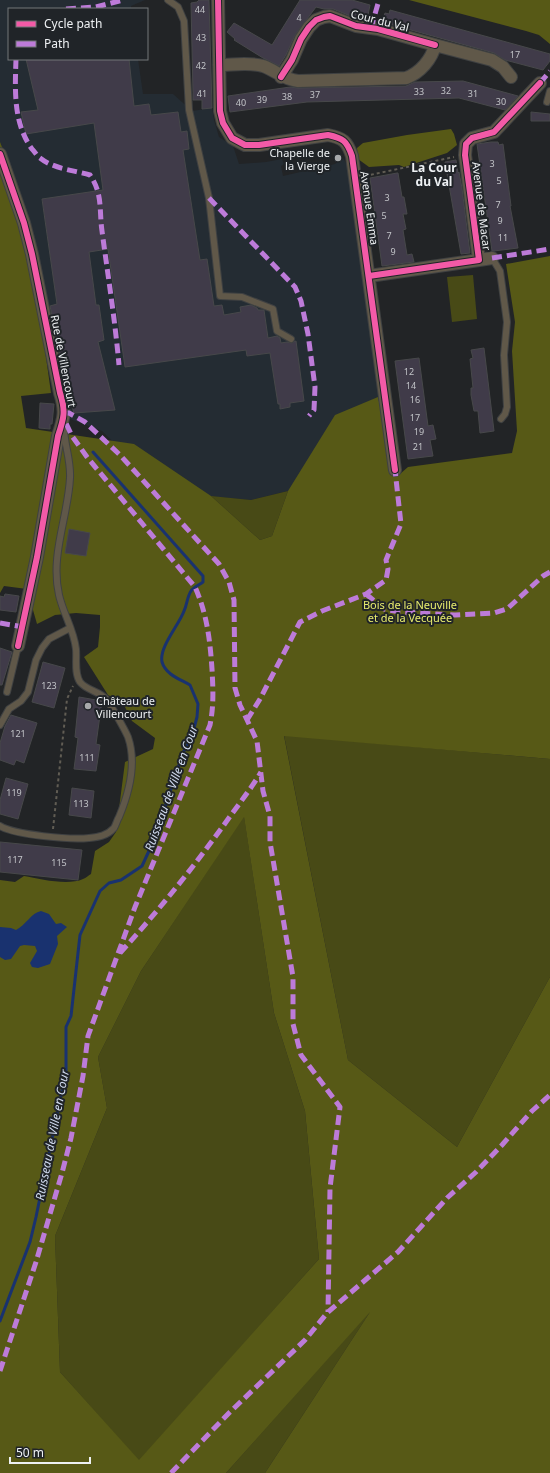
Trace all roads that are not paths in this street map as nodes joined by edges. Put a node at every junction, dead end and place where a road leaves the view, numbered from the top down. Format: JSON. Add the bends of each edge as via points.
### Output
{"nodes":[{"id":1,"x":168,"y":0,"type":"edge"},
{"id":2,"x":218,"y":0,"type":"edge"},
{"id":3,"x":436,"y":45,"type":"junction"},
{"id":4,"x":219,"y":65,"type":"junction"},
{"id":5,"x":281,"y":77,"type":"junction"},
{"id":6,"x":512,"y":77,"type":"dead end"},
{"id":7,"x":547,"y":87,"type":"edge"},
{"id":8,"x":547,"y":102,"type":"dead end"},
{"id":9,"x":0,"y":154,"type":"edge"},
{"id":10,"x":492,"y":258,"type":"joint"},
{"id":11,"x":479,"y":260,"type":"junction"},
{"id":12,"x":369,"y":276,"type":"junction"},
{"id":13,"x":291,"y":339,"type":"dead end"},
{"id":14,"x":64,"y":419,"type":"junction"},
{"id":15,"x":501,"y":419,"type":"dead end"},
{"id":16,"x":395,"y":470,"type":"dead end"},
{"id":17,"x":70,"y":628,"type":"junction"},
{"id":18,"x":18,"y":646,"type":"joint"},
{"id":19,"x":7,"y":692,"type":"dead end"},
{"id":20,"x":0,"y":725,"type":"edge"},
{"id":21,"x":0,"y":826,"type":"edge"}],
"edges":[{"from":1,"to":13,"type":"lane","via":[[178,7],[184,21],[188,110],[208,198],[220,296],[242,297],[273,309],[276,331]]},
{"from":2,"to":4,"type":"street"},
{"from":3,"to":5,"type":"street","via":[[430,58],[414,74],[406,78],[298,81]]},
{"from":3,"to":5,"type":"street","name":"Cour du Val","via":[[378,29],[356,26],[330,16],[324,17],[308,27]]},
{"from":3,"to":6,"type":"street","name":"Cour du Val","via":[[492,60]]},
{"from":4,"to":5,"type":"street","via":[[258,65]]},
{"from":4,"to":12,"type":"street","name":"Avenue Emma","via":[[220,111],[223,124],[232,138],[245,145],[259,145],[328,135],[338,137],[348,144],[352,156]]},
{"from":7,"to":8,"type":"lane"},
{"from":7,"to":11,"type":"street","name":"Avenue de Macar","via":[[494,132],[472,138],[466,144],[465,155]]},
{"from":9,"to":14,"type":"street","name":"Rue de Villencourt","via":[[22,214],[32,254],[64,407]]},
{"from":10,"to":11,"type":"street","name":"Avenue de Macar"},
{"from":10,"to":15,"type":"lane","via":[[500,271],[507,322],[504,355],[507,407]]},
{"from":11,"to":12,"type":"street","name":"Avenue de Macar"},
{"from":12,"to":16,"type":"street","name":"Avenue Emma"},
{"from":14,"to":17,"type":"lane","name":"Rue de Villencourt","via":[[70,476],[56,556],[56,579]]},
{"from":14,"to":18,"type":"street","name":"Rue de Villencourt","via":[[58,436],[38,557]]},
{"from":17,"to":20,"type":"lane","via":[[49,639],[42,648],[36,660],[28,692],[21,701],[9,709]]},
{"from":17,"to":21,"type":"lane","name":"Rue de Villencourt","via":[[76,648],[80,682],[107,700],[128,737],[132,769],[123,808],[114,828],[102,836],[83,839],[25,833]]},
{"from":18,"to":19,"type":"lane","name":"Rue de Villencourt"}]}
